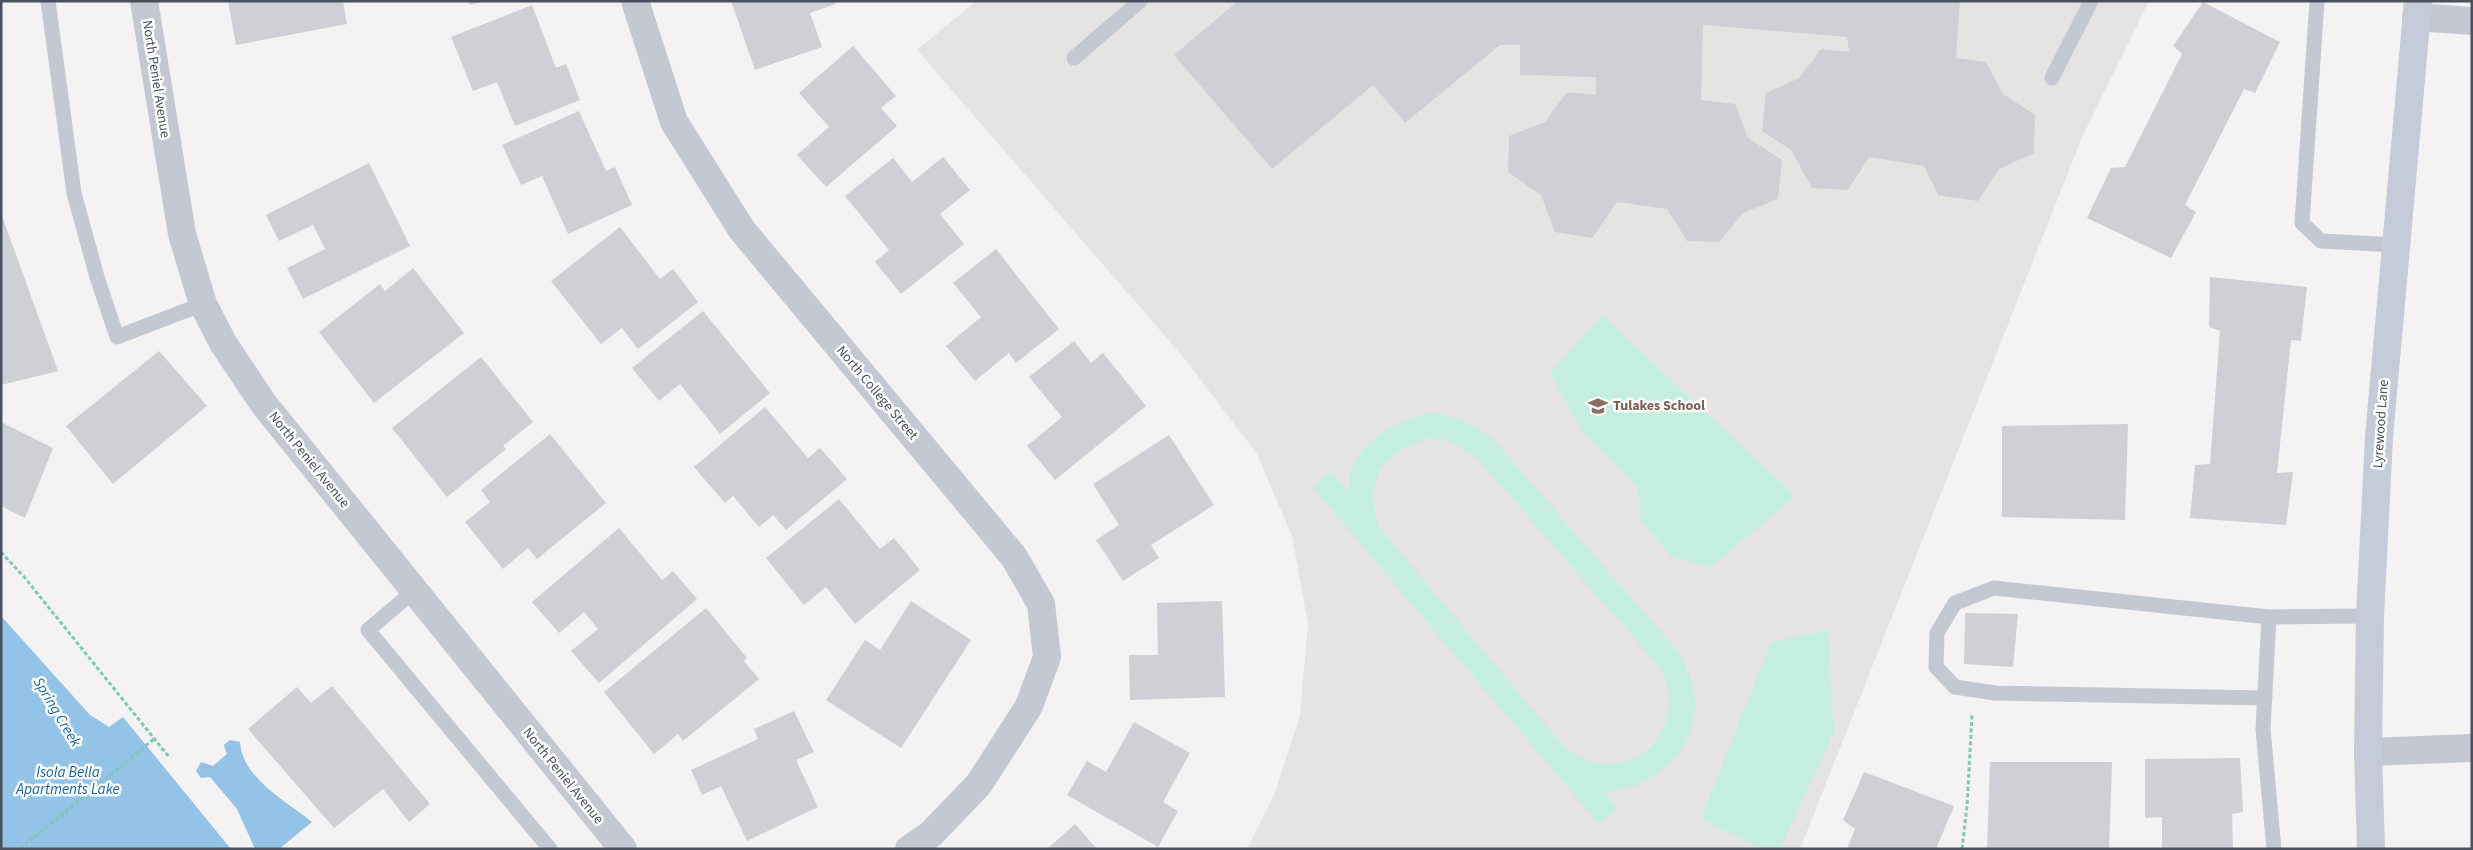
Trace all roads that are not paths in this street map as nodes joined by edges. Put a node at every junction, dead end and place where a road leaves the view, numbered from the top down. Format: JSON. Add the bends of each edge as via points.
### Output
{"nodes":[{"id":1,"x":48,"y":1,"type":"edge"},
{"id":2,"x":144,"y":1,"type":"edge"},
{"id":3,"x":635,"y":1,"type":"edge"},
{"id":4,"x":1140,"y":1,"type":"edge"},
{"id":5,"x":2091,"y":1,"type":"edge"},
{"id":6,"x":2317,"y":1,"type":"edge"},
{"id":7,"x":2417,"y":9,"type":"edge"},
{"id":8,"x":2472,"y":21,"type":"edge"},
{"id":9,"x":1074,"y":58,"type":"dead end"},
{"id":10,"x":2052,"y":78,"type":"dead end"},
{"id":11,"x":2396,"y":245,"type":"junction"},
{"id":12,"x":203,"y":304,"type":"junction"},
{"id":13,"x":414,"y":591,"type":"junction"},
{"id":14,"x":2370,"y":616,"type":"junction"},
{"id":15,"x":2269,"y":617,"type":"junction"},
{"id":16,"x":2265,"y":698,"type":"junction"},
{"id":17,"x":2472,"y":748,"type":"edge"},
{"id":18,"x":2368,"y":752,"type":"junction"},
{"id":19,"x":619,"y":848,"type":"edge"},
{"id":20,"x":550,"y":849,"type":"edge"},
{"id":21,"x":909,"y":849,"type":"edge"},
{"id":22,"x":2274,"y":849,"type":"edge"},
{"id":23,"x":2370,"y":849,"type":"edge"}],
"edges":[{"from":1,"to":12,"type":"lane","via":[[74,193],[96,278],[117,337]]},
{"from":2,"to":12,"type":"street","name":"North Peniel Avenue","via":[[182,234]]},
{"from":3,"to":21,"type":"street","name":"North College Street","via":[[674,122],[742,230],[1014,557],[1041,604],[1047,657],[1029,706],[979,784],[931,834]]},
{"from":4,"to":9,"type":"lane"},
{"from":5,"to":10,"type":"lane"},
{"from":6,"to":11,"type":"lane","via":[[2302,223],[2321,241]]},
{"from":7,"to":8,"type":"street"},
{"from":7,"to":11,"type":"street","name":"Lyrewood Lane"},
{"from":11,"to":14,"type":"street","name":"Lyrewood Lane","via":[[2379,437]]},
{"from":12,"to":13,"type":"street","name":"North Peniel Avenue","via":[[223,343],[263,402]]},
{"from":13,"to":19,"type":"street","name":"North Peniel Avenue"},
{"from":13,"to":20,"type":"lane","via":[[368,630]]},
{"from":14,"to":15,"type":"lane"},
{"from":14,"to":18,"type":"street","name":"Lyrewood Lane"},
{"from":15,"to":16,"type":"lane"},
{"from":15,"to":16,"type":"lane","via":[[1994,588],[1955,603],[1937,633],[1936,667],[1955,687],[1995,693]]},
{"from":16,"to":22,"type":"lane","via":[[2263,729]]},
{"from":17,"to":18,"type":"street"},
{"from":18,"to":23,"type":"street","name":"Lyrewood Lane"}]}
